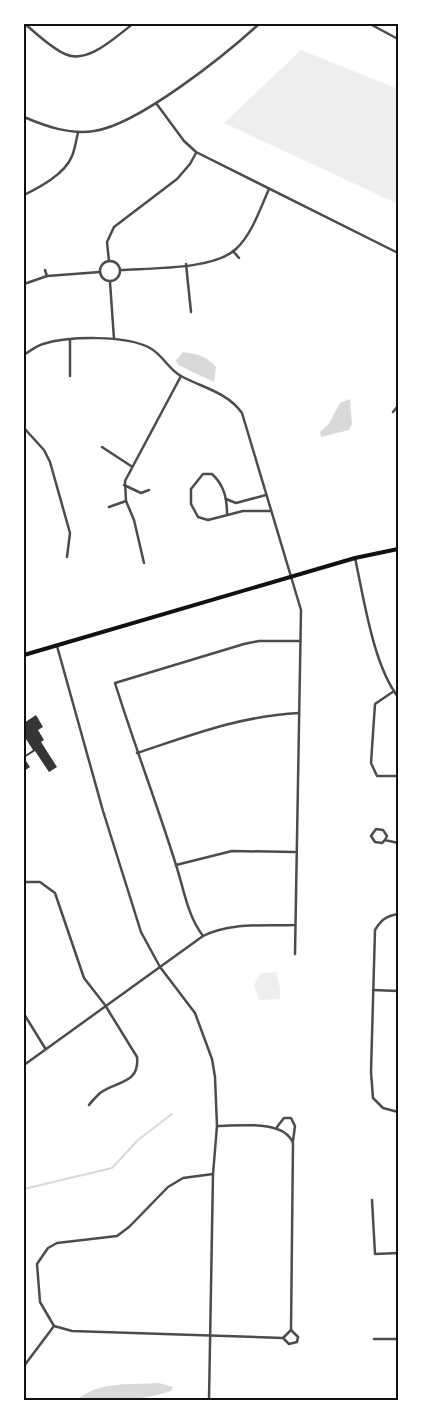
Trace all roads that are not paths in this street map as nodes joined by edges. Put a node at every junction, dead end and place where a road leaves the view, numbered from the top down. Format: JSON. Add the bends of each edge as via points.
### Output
{"nodes":[{"id":1,"x":25,"y":24,"type":"edge"},
{"id":2,"x":133,"y":24,"type":"edge"},
{"id":3,"x":259,"y":24,"type":"edge"},
{"id":4,"x":370,"y":24,"type":"edge"},
{"id":5,"x":398,"y":39,"type":"edge"},
{"id":6,"x":156,"y":103,"type":"junction"},
{"id":7,"x":24,"y":117,"type":"edge"},
{"id":8,"x":78,"y":133,"type":"junction"},
{"id":9,"x":196,"y":152,"type":"junction"},
{"id":10,"x":270,"y":189,"type":"junction"},
{"id":11,"x":24,"y":195,"type":"edge"},
{"id":12,"x":233,"y":251,"type":"junction"},
{"id":13,"x":398,"y":253,"type":"edge"},
{"id":14,"x":239,"y":258,"type":"dead end"},
{"id":15,"x":109,"y":261,"type":"junction"},
{"id":16,"x":186,"y":264,"type":"junction"},
{"id":17,"x":46,"y":270,"type":"dead end"},
{"id":18,"x":120,"y":270,"type":"junction"},
{"id":19,"x":100,"y":272,"type":"junction"},
{"id":20,"x":47,"y":276,"type":"junction"},
{"id":21,"x":110,"y":282,"type":"junction"},
{"id":22,"x":24,"y":284,"type":"edge"},
{"id":23,"x":192,"y":312,"type":"dead end"},
{"id":24,"x":114,"y":339,"type":"junction"},
{"id":25,"x":70,"y":340,"type":"junction"},
{"id":26,"x":24,"y":356,"type":"edge"},
{"id":27,"x":70,"y":376,"type":"dead end"},
{"id":28,"x":181,"y":376,"type":"junction"},
{"id":29,"x":398,"y":406,"type":"edge"},
{"id":30,"x":393,"y":412,"type":"dead end"},
{"id":31,"x":24,"y":428,"type":"edge"},
{"id":32,"x":102,"y":447,"type":"dead end"},
{"id":33,"x":131,"y":466,"type":"junction"},
{"id":34,"x":124,"y":485,"type":"junction"},
{"id":35,"x":149,"y":490,"type":"dead end"},
{"id":36,"x":266,"y":495,"type":"junction"},
{"id":37,"x":226,"y":499,"type":"junction"},
{"id":38,"x":126,"y":501,"type":"junction"},
{"id":39,"x":109,"y":507,"type":"dead end"},
{"id":40,"x":271,"y":512,"type":"junction"},
{"id":41,"x":227,"y":514,"type":"junction"},
{"id":42,"x":398,"y":549,"type":"edge"},
{"id":43,"x":67,"y":557,"type":"dead end"},
{"id":44,"x":355,"y":558,"type":"junction"},
{"id":45,"x":144,"y":563,"type":"dead end"},
{"id":46,"x":290,"y":576,"type":"junction"},
{"id":47,"x":300,"y":641,"type":"junction"},
{"id":48,"x":57,"y":646,"type":"junction"},
{"id":49,"x":24,"y":655,"type":"edge"},
{"id":50,"x":394,"y":691,"type":"junction"},
{"id":51,"x":398,"y":697,"type":"edge"},
{"id":52,"x":298,"y":713,"type":"junction"},
{"id":53,"x":137,"y":753,"type":"junction"},
{"id":54,"x":398,"y":776,"type":"edge"},
{"id":55,"x":385,"y":840,"type":"junction"},
{"id":56,"x":398,"y":843,"type":"edge"},
{"id":57,"x":295,"y":852,"type":"junction"},
{"id":58,"x":176,"y":865,"type":"junction"},
{"id":59,"x":24,"y":882,"type":"edge"},
{"id":60,"x":398,"y":914,"type":"edge"},
{"id":61,"x":294,"y":925,"type":"junction"},
{"id":62,"x":203,"y":936,"type":"junction"},
{"id":63,"x":295,"y":954,"type":"dead end"},
{"id":64,"x":160,"y":967,"type":"junction"},
{"id":65,"x":373,"y":990,"type":"junction"},
{"id":66,"x":398,"y":991,"type":"edge"},
{"id":67,"x":105,"y":1005,"type":"junction"},
{"id":68,"x":24,"y":1014,"type":"edge"},
{"id":69,"x":45,"y":1048,"type":"junction"},
{"id":70,"x":24,"y":1064,"type":"edge"},
{"id":71,"x":88,"y":1105,"type":"dead end"},
{"id":72,"x":398,"y":1112,"type":"edge"},
{"id":73,"x":217,"y":1126,"type":"junction"},
{"id":74,"x":277,"y":1127,"type":"junction"},
{"id":75,"x":293,"y":1143,"type":"junction"},
{"id":76,"x":213,"y":1174,"type":"junction"},
{"id":77,"x":372,"y":1200,"type":"dead end"},
{"id":78,"x":398,"y":1253,"type":"edge"},
{"id":79,"x":54,"y":1326,"type":"junction"},
{"id":80,"x":292,"y":1330,"type":"junction"},
{"id":81,"x":209,"y":1334,"type":"junction"},
{"id":82,"x":283,"y":1338,"type":"junction"},
{"id":83,"x":374,"y":1339,"type":"dead end"},
{"id":84,"x":398,"y":1340,"type":"edge"},
{"id":85,"x":24,"y":1366,"type":"edge"},
{"id":86,"x":209,"y":1400,"type":"edge"}],
"edges":[{"from":1,"to":2,"type":"street","via":[[66,55],[76,57],[96,50]]},
{"from":3,"to":6,"type":"street"},
{"from":4,"to":5,"type":"street"},
{"from":6,"to":8,"type":"street","via":[[109,128]]},
{"from":6,"to":9,"type":"street"},
{"from":7,"to":8,"type":"street"},
{"from":8,"to":11,"type":"street","via":[[73,155],[66,167]]},
{"from":9,"to":10,"type":"street"},
{"from":9,"to":15,"type":"street","via":[[177,179],[114,227],[106,242]]},
{"from":10,"to":12,"type":"street","via":[[249,232]]},
{"from":10,"to":13,"type":"street"},
{"from":12,"to":14,"type":"street"},
{"from":12,"to":16,"type":"street","via":[[219,260]]},
{"from":15,"to":18,"type":"street","via":[[115,262]]},
{"from":15,"to":19,"type":"street","via":[[102,265]]},
{"from":16,"to":18,"type":"street"},
{"from":16,"to":23,"type":"street"},
{"from":17,"to":20,"type":"street"},
{"from":18,"to":21,"type":"street","via":[[118,278]]},
{"from":19,"to":20,"type":"street"},
{"from":19,"to":21,"type":"street","via":[[103,279]]},
{"from":20,"to":22,"type":"street"},
{"from":21,"to":24,"type":"street"},
{"from":24,"to":25,"type":"street"},
{"from":24,"to":28,"type":"street","via":[[137,343],[158,352]]},
{"from":25,"to":26,"type":"street","via":[[43,344]]},
{"from":25,"to":27,"type":"street"},
{"from":28,"to":33,"type":"street"},
{"from":28,"to":36,"type":"street","via":[[236,405],[242,414]]},
{"from":29,"to":30,"type":"street"},
{"from":31,"to":43,"type":"street","via":[[44,450],[50,462],[70,533]]},
{"from":32,"to":33,"type":"street"},
{"from":33,"to":34,"type":"street"},
{"from":34,"to":35,"type":"street","via":[[141,492]]},
{"from":34,"to":38,"type":"street"},
{"from":36,"to":37,"type":"street","via":[[236,503]]},
{"from":36,"to":40,"type":"street"},
{"from":37,"to":41,"type":"street"},
{"from":37,"to":41,"type":"street","via":[[222,486],[212,474],[203,474],[191,489],[191,504],[198,517],[208,520]]},
{"from":38,"to":39,"type":"street"},
{"from":38,"to":45,"type":"street"},
{"from":40,"to":41,"type":"street"},
{"from":40,"to":46,"type":"street"},
{"from":42,"to":44,"type":"main road"},
{"from":44,"to":46,"type":"main road"},
{"from":44,"to":50,"type":"street","via":[[373,638]]},
{"from":46,"to":47,"type":"street","via":[[301,610]]},
{"from":46,"to":48,"type":"main road"},
{"from":47,"to":52,"type":"street"},
{"from":47,"to":53,"type":"street","via":[[244,644],[115,683]]},
{"from":48,"to":49,"type":"main road"},
{"from":48,"to":64,"type":"street","via":[[138,922]]},
{"from":50,"to":51,"type":"street"},
{"from":50,"to":54,"type":"street","via":[[375,704],[371,763],[376,776]]},
{"from":52,"to":53,"type":"street","via":[[239,720]]},
{"from":52,"to":57,"type":"street"},
{"from":53,"to":58,"type":"street"},
{"from":55,"to":55,"type":"street","via":[[387,836],[383,830],[376,829],[371,836],[375,842]]},
{"from":55,"to":56,"type":"street"},
{"from":57,"to":58,"type":"street","via":[[232,851]]},
{"from":57,"to":61,"type":"street"},
{"from":58,"to":62,"type":"street","via":[[194,925]]},
{"from":59,"to":67,"type":"street","via":[[40,882],[56,893],[84,978]]},
{"from":60,"to":65,"type":"street","via":[[381,921],[375,930]]},
{"from":61,"to":62,"type":"street","via":[[237,926]]},
{"from":61,"to":63,"type":"street"},
{"from":62,"to":64,"type":"street"},
{"from":64,"to":67,"type":"street"},
{"from":64,"to":73,"type":"street","via":[[195,1013],[212,1059]]},
{"from":65,"to":66,"type":"street"},
{"from":65,"to":72,"type":"street","via":[[371,1072],[374,1098],[383,1108]]},
{"from":67,"to":69,"type":"street"},
{"from":67,"to":71,"type":"street","via":[[133,1047],[138,1065],[130,1078],[101,1093]]},
{"from":68,"to":69,"type":"street"},
{"from":69,"to":70,"type":"street"},
{"from":73,"to":74,"type":"street"},
{"from":73,"to":76,"type":"street"},
{"from":74,"to":75,"type":"street","via":[[290,1135]]},
{"from":74,"to":75,"type":"street","via":[[284,1118],[291,1118],[295,1126]]},
{"from":75,"to":80,"type":"street"},
{"from":76,"to":79,"type":"street","via":[[183,1178],[168,1187],[117,1236],[56,1243],[48,1248],[37,1264],[40,1302]]},
{"from":76,"to":81,"type":"street"},
{"from":77,"to":78,"type":"street","via":[[375,1254]]},
{"from":79,"to":81,"type":"street","via":[[72,1331]]},
{"from":79,"to":85,"type":"street"},
{"from":80,"to":82,"type":"street"},
{"from":80,"to":82,"type":"street","via":[[298,1337],[297,1342],[289,1344]]},
{"from":81,"to":82,"type":"street"},
{"from":81,"to":86,"type":"street"},
{"from":83,"to":84,"type":"street"}]}
